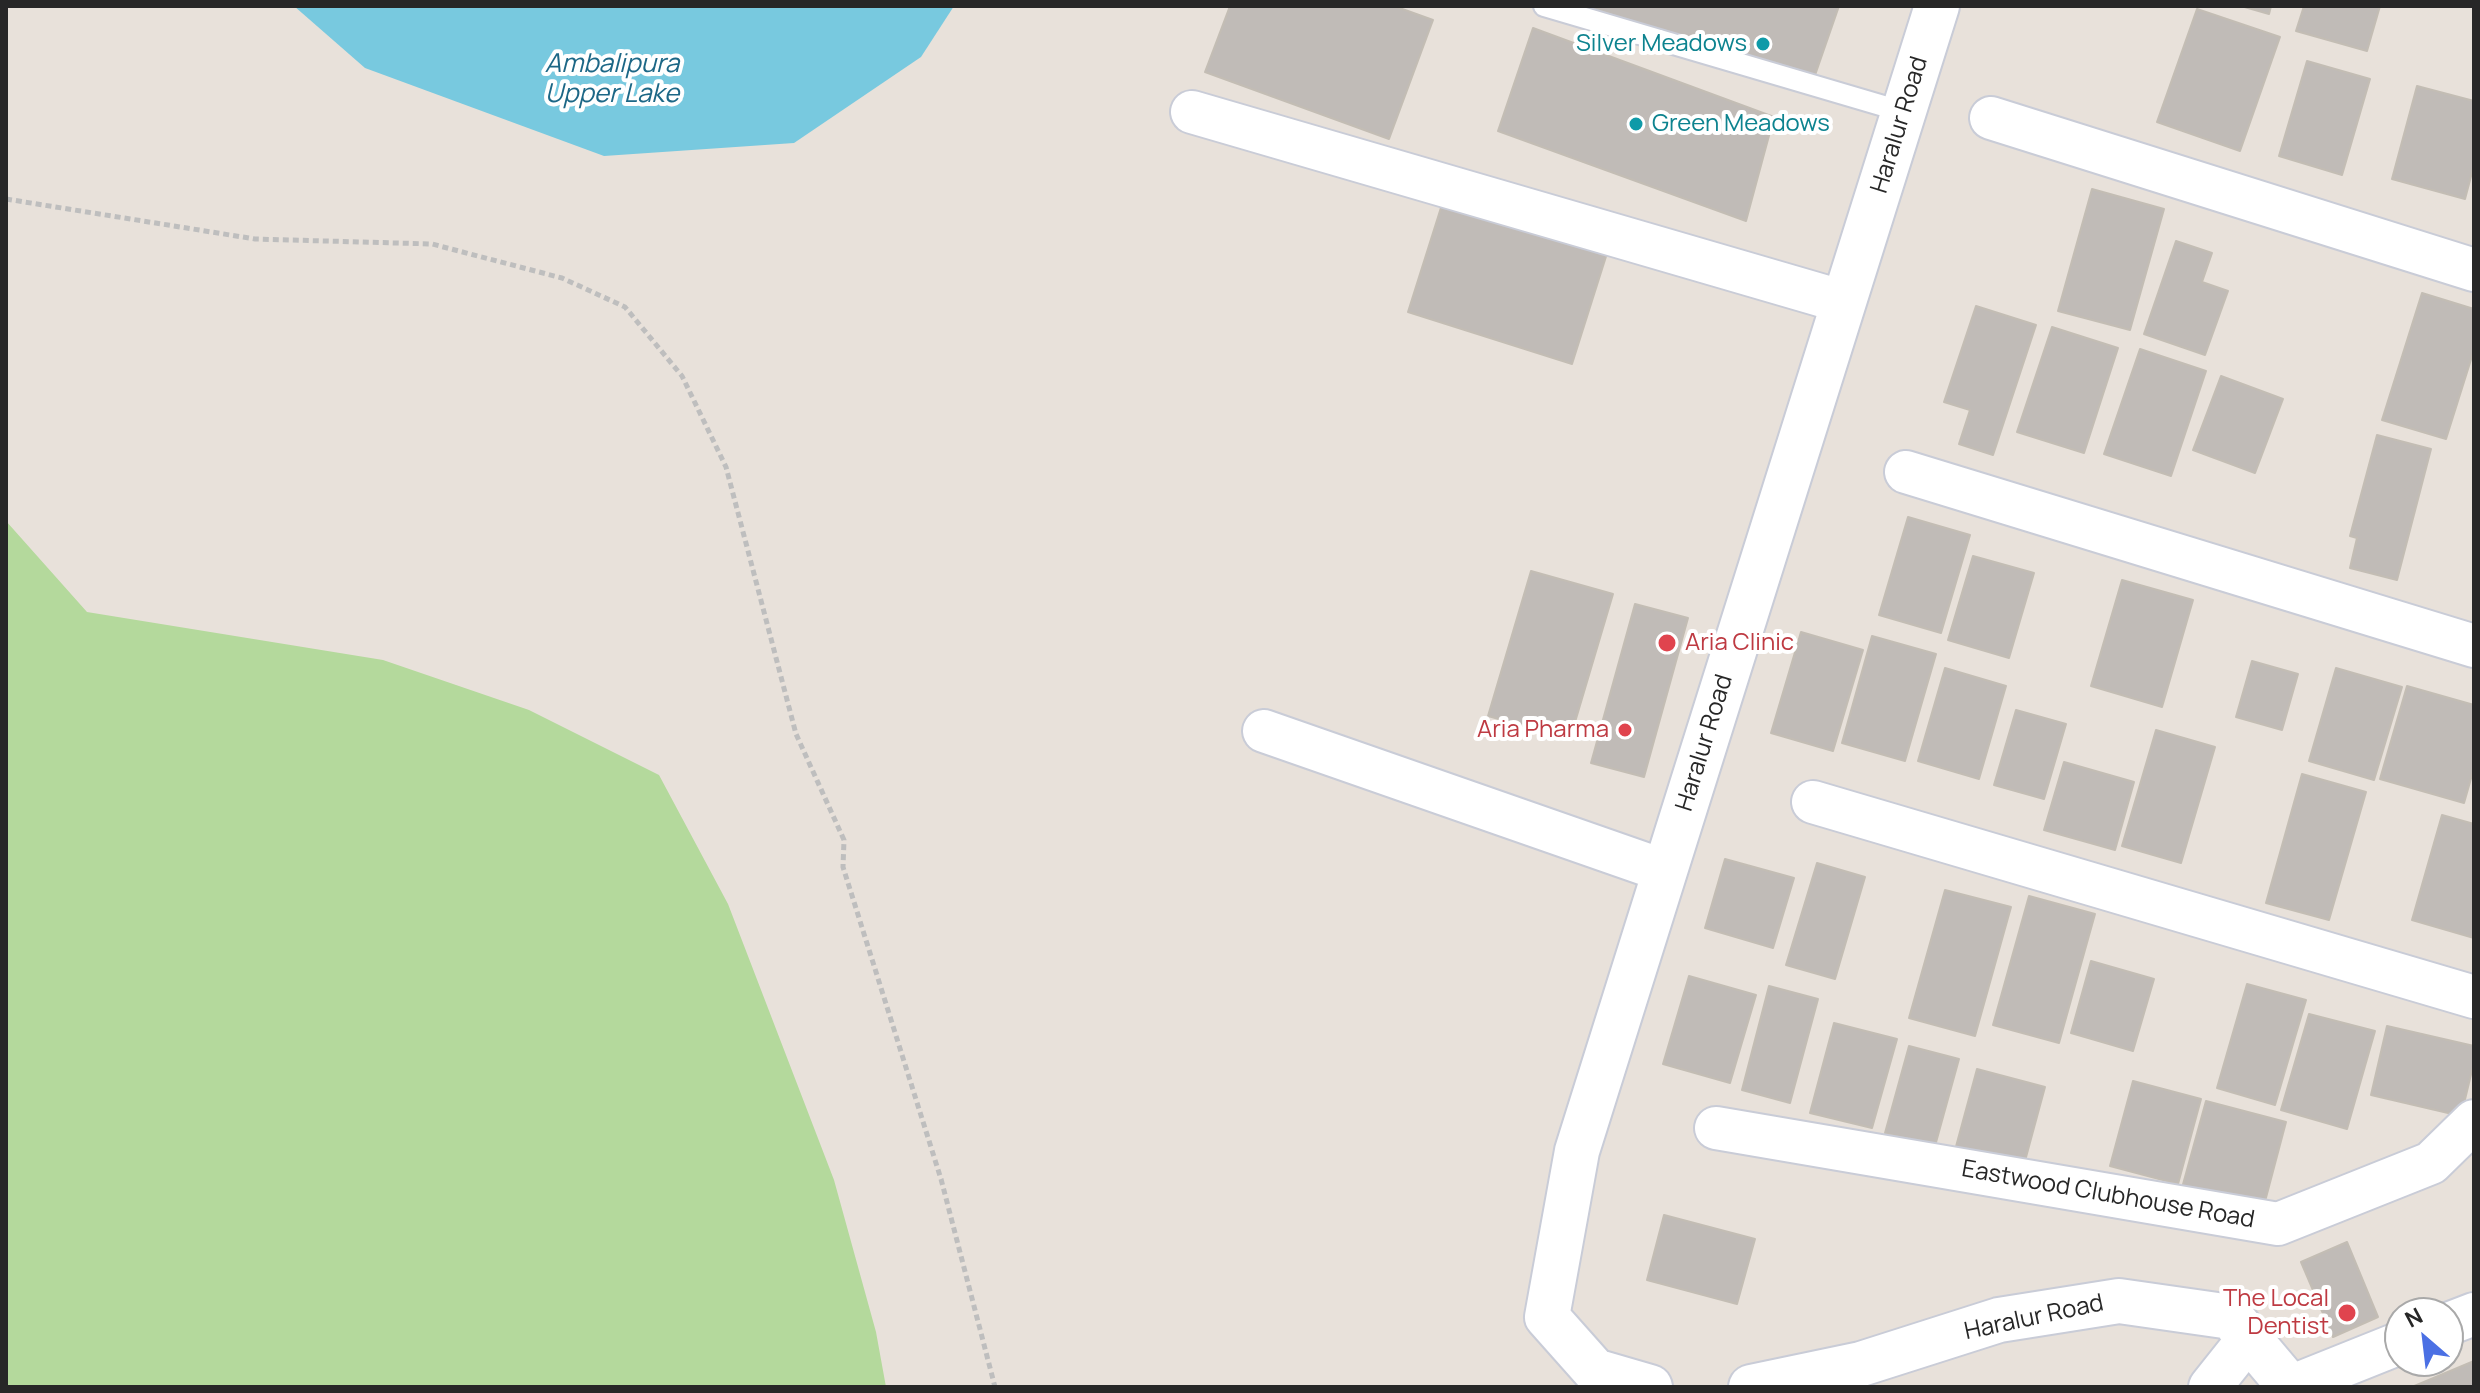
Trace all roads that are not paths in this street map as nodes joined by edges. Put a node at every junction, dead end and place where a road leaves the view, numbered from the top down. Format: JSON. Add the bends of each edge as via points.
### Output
{"nodes":[{"id":1,"x":1544,"y":6,"type":"edge"},
{"id":2,"x":1937,"y":6,"type":"edge"},
{"id":3,"x":1192,"y":112,"type":"dead end"},
{"id":4,"x":1904,"y":112,"type":"junction"},
{"id":5,"x":1991,"y":118,"type":"dead end"},
{"id":6,"x":2474,"y":270,"type":"edge"},
{"id":7,"x":1844,"y":302,"type":"junction"},
{"id":8,"x":1906,"y":472,"type":"dead end"},
{"id":9,"x":2474,"y":646,"type":"edge"},
{"id":10,"x":1264,"y":731,"type":"dead end"},
{"id":11,"x":1813,"y":802,"type":"dead end"},
{"id":12,"x":1665,"y":871,"type":"junction"},
{"id":13,"x":2474,"y":997,"type":"edge"},
{"id":14,"x":2474,"y":1121,"type":"edge"},
{"id":15,"x":1716,"y":1128,"type":"dead end"},
{"id":16,"x":2249,"y":1338,"type":"junction"},
{"id":17,"x":2384,"y":1349,"type":"edge"},
{"id":18,"x":1650,"y":1387,"type":"edge"},
{"id":19,"x":1751,"y":1387,"type":"edge"},
{"id":20,"x":2210,"y":1387,"type":"edge"},
{"id":21,"x":2290,"y":1387,"type":"edge"}],
"edges":[{"from":1,"to":4,"type":"lane"},
{"from":2,"to":4,"type":"street","name":"Haralur Road"},
{"from":3,"to":7,"type":"street"},
{"from":4,"to":7,"type":"street","name":"Haralur Road"},
{"from":5,"to":6,"type":"street"},
{"from":7,"to":12,"type":"street","name":"Haralur Road"},
{"from":8,"to":9,"type":"street"},
{"from":10,"to":12,"type":"street"},
{"from":11,"to":13,"type":"street"},
{"from":12,"to":18,"type":"street","name":"Haralur Road","via":[[1577,1151],[1547,1317],[1595,1371]]},
{"from":14,"to":15,"type":"street","name":"Eastwood Clubhouse Road","via":[[2431,1163],[2278,1224]]},
{"from":16,"to":19,"type":"street","name":"Haralur Road","via":[[2231,1317],[2119,1301],[1999,1320],[1861,1364]]},
{"from":16,"to":20,"type":"street"},
{"from":16,"to":21,"type":"street","name":"Haralur Road"},
{"from":17,"to":21,"type":"street"}]}
